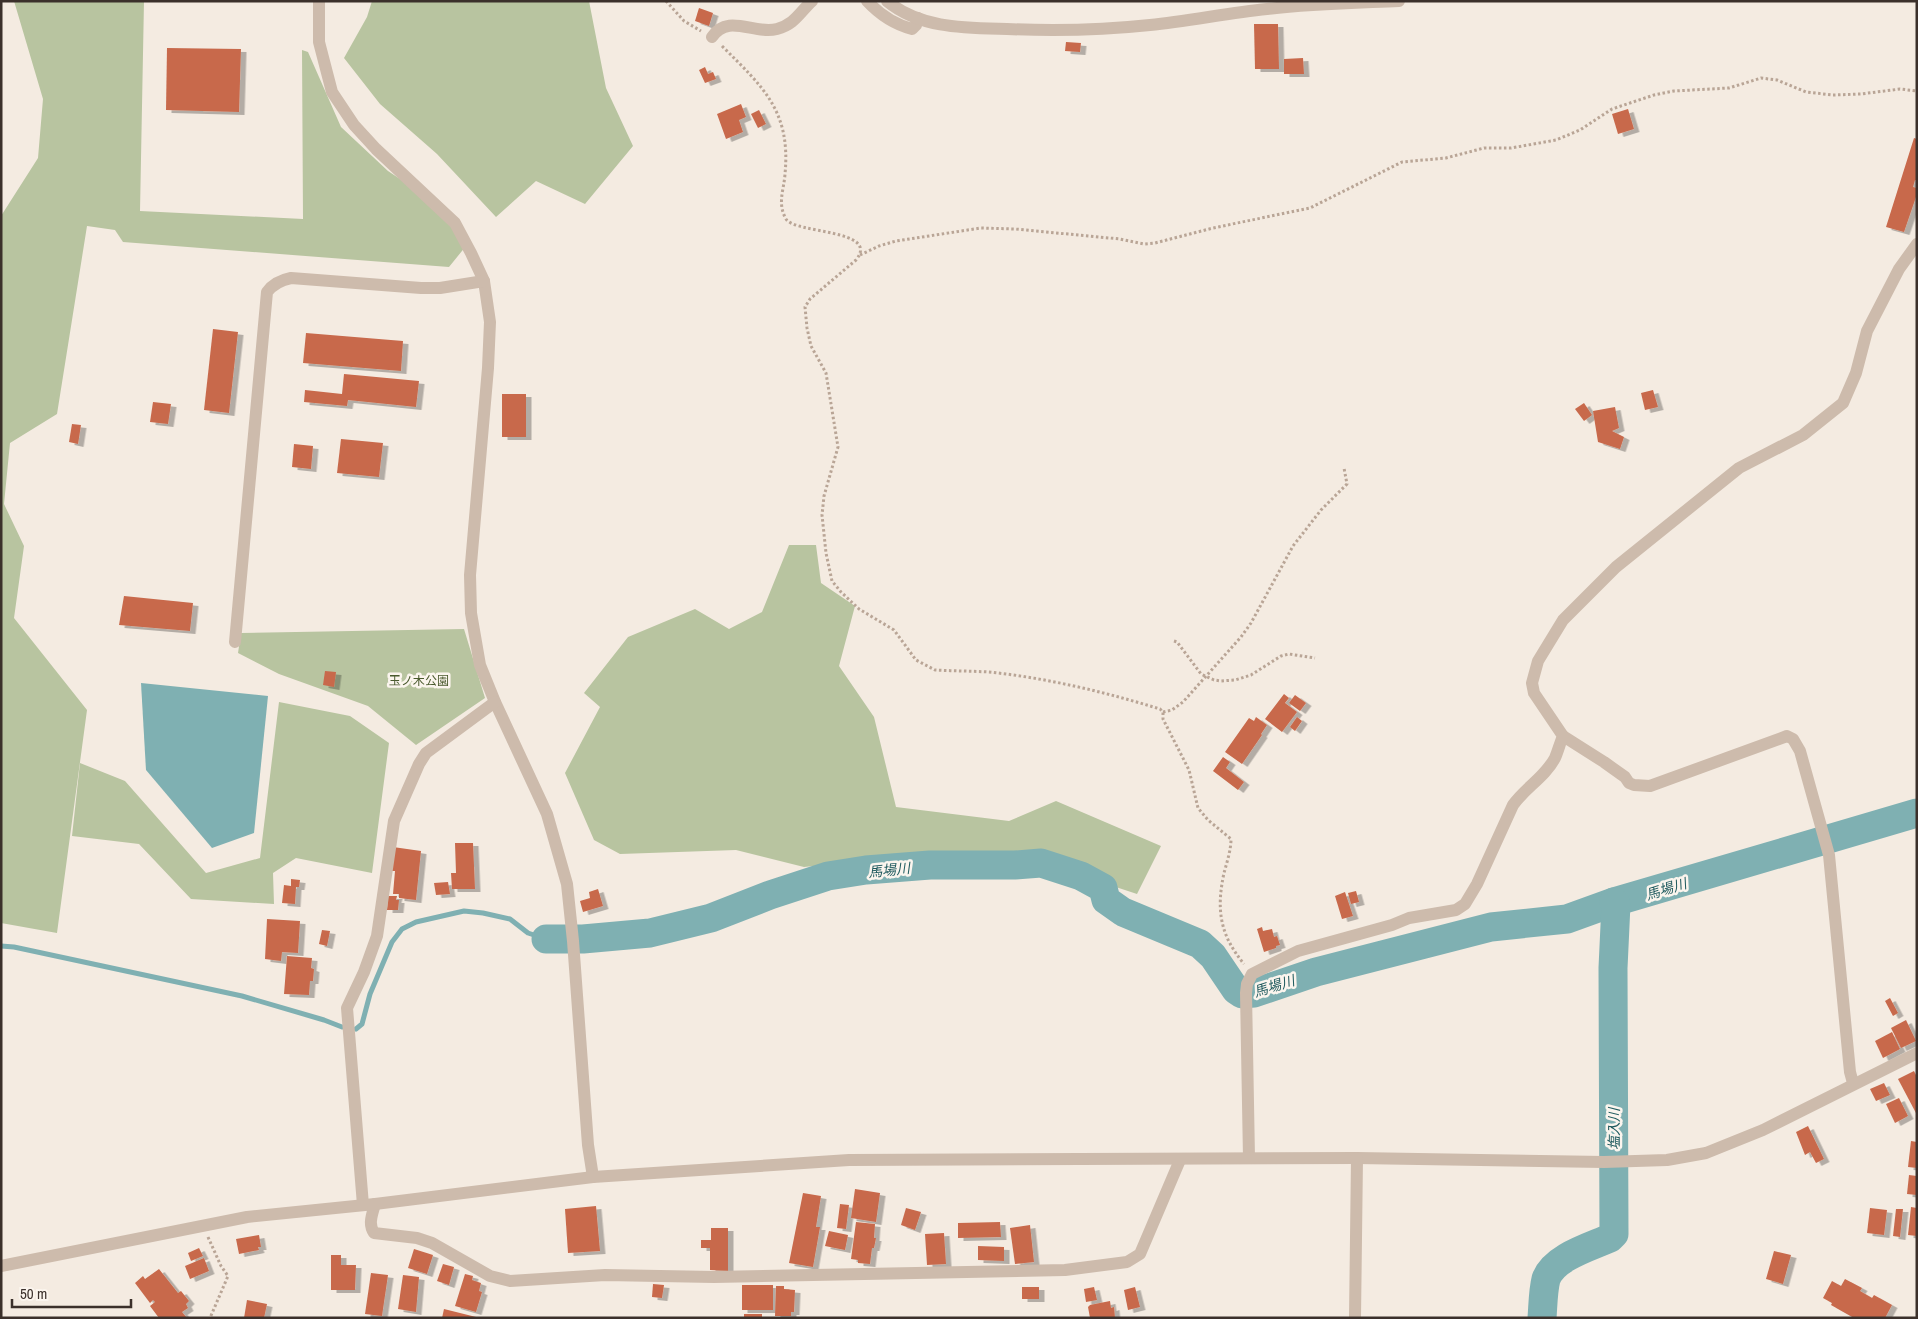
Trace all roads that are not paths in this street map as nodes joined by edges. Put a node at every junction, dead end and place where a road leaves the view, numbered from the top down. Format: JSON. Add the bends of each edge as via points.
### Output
{"nodes":[{"id":1,"x":320,"y":1,"type":"edge"},
{"id":2,"x":812,"y":1,"type":"edge"},
{"id":3,"x":868,"y":1,"type":"edge"},
{"id":4,"x":887,"y":1,"type":"edge"},
{"id":5,"x":1399,"y":1,"type":"edge"},
{"id":6,"x":918,"y":18,"type":"junction"},
{"id":7,"x":712,"y":38,"type":"road end"},
{"id":8,"x":1917,"y":244,"type":"edge"},
{"id":9,"x":484,"y":281,"type":"junction"},
{"id":10,"x":235,"y":642,"type":"dead end"},
{"id":11,"x":495,"y":702,"type":"junction"},
{"id":12,"x":1563,"y":736,"type":"junction"},
{"id":13,"x":1917,"y":1053,"type":"edge"},
{"id":14,"x":1853,"y":1083,"type":"junction"},
{"id":15,"x":1249,"y":1158,"type":"junction"},
{"id":16,"x":1357,"y":1158,"type":"junction"},
{"id":17,"x":1180,"y":1160,"type":"junction"},
{"id":18,"x":593,"y":1177,"type":"junction"},
{"id":19,"x":369,"y":1205,"type":"junction"},
{"id":20,"x":1,"y":1266,"type":"edge"},
{"id":21,"x":1355,"y":1318,"type":"edge"}],
"edges":[{"from":1,"to":9,"type":"street","via":[[319,42],[332,92],[354,125],[376,149],[455,223]]},
{"from":2,"to":7,"type":"street","via":[[797,19],[775,30],[726,25]]},
{"from":3,"to":6,"type":"street","via":[[878,12],[901,26],[912,29]]},
{"from":4,"to":6,"type":"street"},
{"from":5,"to":6,"type":"street","via":[[1314,4],[1105,28],[963,28]]},
{"from":8,"to":12,"type":"street","via":[[1899,269],[1867,331],[1856,373],[1843,403],[1803,435],[1740,468],[1616,567],[1563,620],[1538,661],[1532,683],[1534,693]]},
{"from":9,"to":10,"type":"street","via":[[421,288],[291,278],[272,286],[267,292]]},
{"from":9,"to":11,"type":"street","via":[[490,322],[488,368],[470,575],[471,613],[480,665]]},
{"from":11,"to":18,"type":"street","via":[[547,814],[566,884]]},
{"from":11,"to":19,"type":"street","via":[[426,754],[419,764],[394,821],[377,936],[347,1008]]},
{"from":12,"to":14,"type":"street","via":[[1604,762],[1629,783],[1641,786],[1650,786],[1787,736],[1793,739],[1800,751],[1829,855]]},
{"from":12,"to":15,"type":"street","via":[[1554,759],[1513,805],[1465,904],[1448,913],[1408,918],[1298,951],[1252,974],[1246,993]]},
{"from":13,"to":14,"type":"street"},
{"from":14,"to":16,"type":"street","via":[[1763,1130],[1706,1153],[1666,1160]]},
{"from":15,"to":16,"type":"street"},
{"from":15,"to":17,"type":"street"},
{"from":16,"to":21,"type":"street"},
{"from":17,"to":18,"type":"street","via":[[849,1160]]},
{"from":17,"to":19,"type":"street","via":[[1140,1254],[1127,1262],[1065,1270],[714,1277],[605,1275],[510,1281],[490,1276],[432,1243],[417,1238],[374,1234]]},
{"from":18,"to":19,"type":"street"},
{"from":19,"to":20,"type":"street","via":[[247,1217]]}]}
